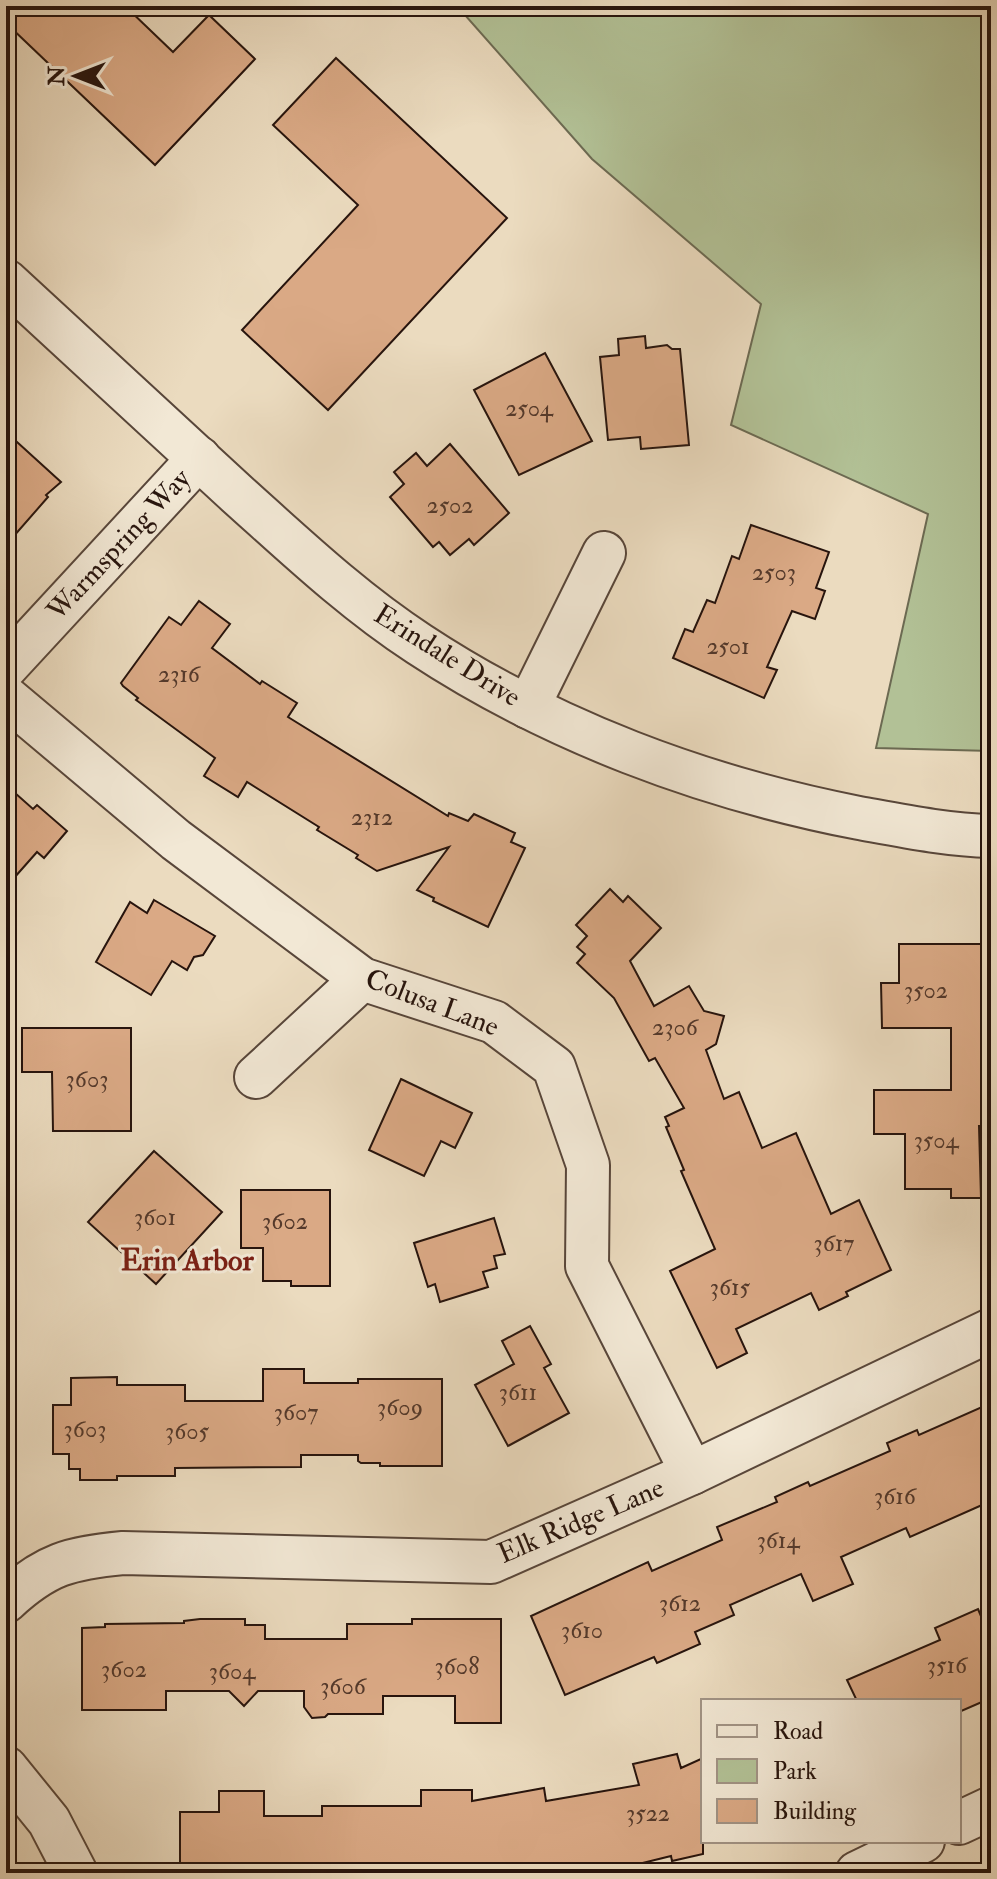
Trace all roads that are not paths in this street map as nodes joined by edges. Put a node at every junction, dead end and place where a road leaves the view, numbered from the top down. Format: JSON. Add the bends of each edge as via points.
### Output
{"nodes":[{"id":1,"x":6,"y":281,"type":"edge"},
{"id":2,"x":199,"y":458,"type":"junction"},
{"id":3,"x":604,"y":553,"type":"dead end"},
{"id":4,"x":6,"y":667,"type":"edge"},
{"id":5,"x":6,"y":697,"type":"edge"},
{"id":6,"x":528,"y":707,"type":"junction"},
{"id":7,"x":991,"y":836,"type":"edge"},
{"id":8,"x":362,"y":979,"type":"junction"},
{"id":9,"x":256,"y":1077,"type":"dead end"},
{"id":10,"x":991,"y":1330,"type":"edge"},
{"id":11,"x":692,"y":1473,"type":"junction"},
{"id":12,"x":6,"y":1601,"type":"edge"},
{"id":13,"x":6,"y":1768,"type":"edge"},
{"id":14,"x":991,"y":1808,"type":"edge"},
{"id":15,"x":961,"y":1822,"type":"edge"},
{"id":16,"x":919,"y":1843,"type":"edge"},
{"id":17,"x":76,"y":1873,"type":"edge"},
{"id":18,"x":857,"y":1873,"type":"edge"}],
"edges":[{"from":1,"to":2,"type":"street","name":"Erindale Drive"},
{"from":2,"to":4,"type":"street","name":"Warmspring Way"},
{"from":2,"to":6,"type":"street","name":"Erindale Drive","via":[[363,603],[417,643]]},
{"from":3,"to":6,"type":"street"},
{"from":5,"to":8,"type":"street","name":"Colusa Lane","via":[[176,840]]},
{"from":6,"to":7,"type":"street","name":"Erindale Drive","via":[[674,770],[739,790],[904,827]]},
{"from":8,"to":9,"type":"street"},
{"from":8,"to":11,"type":"street","name":"Colusa Lane","via":[[494,1022],[554,1067],[588,1165],[587,1266]]},
{"from":10,"to":11,"type":"street","name":"Elk Ridge Lane"},
{"from":11,"to":12,"type":"street","name":"Elk Ridge Lane","via":[[491,1562],[123,1553],[81,1557],[51,1568]]},
{"from":13,"to":17,"type":"street","via":[[49,1821]]},
{"from":14,"to":15,"type":"street"},
{"from":16,"to":18,"type":"street"}]}
